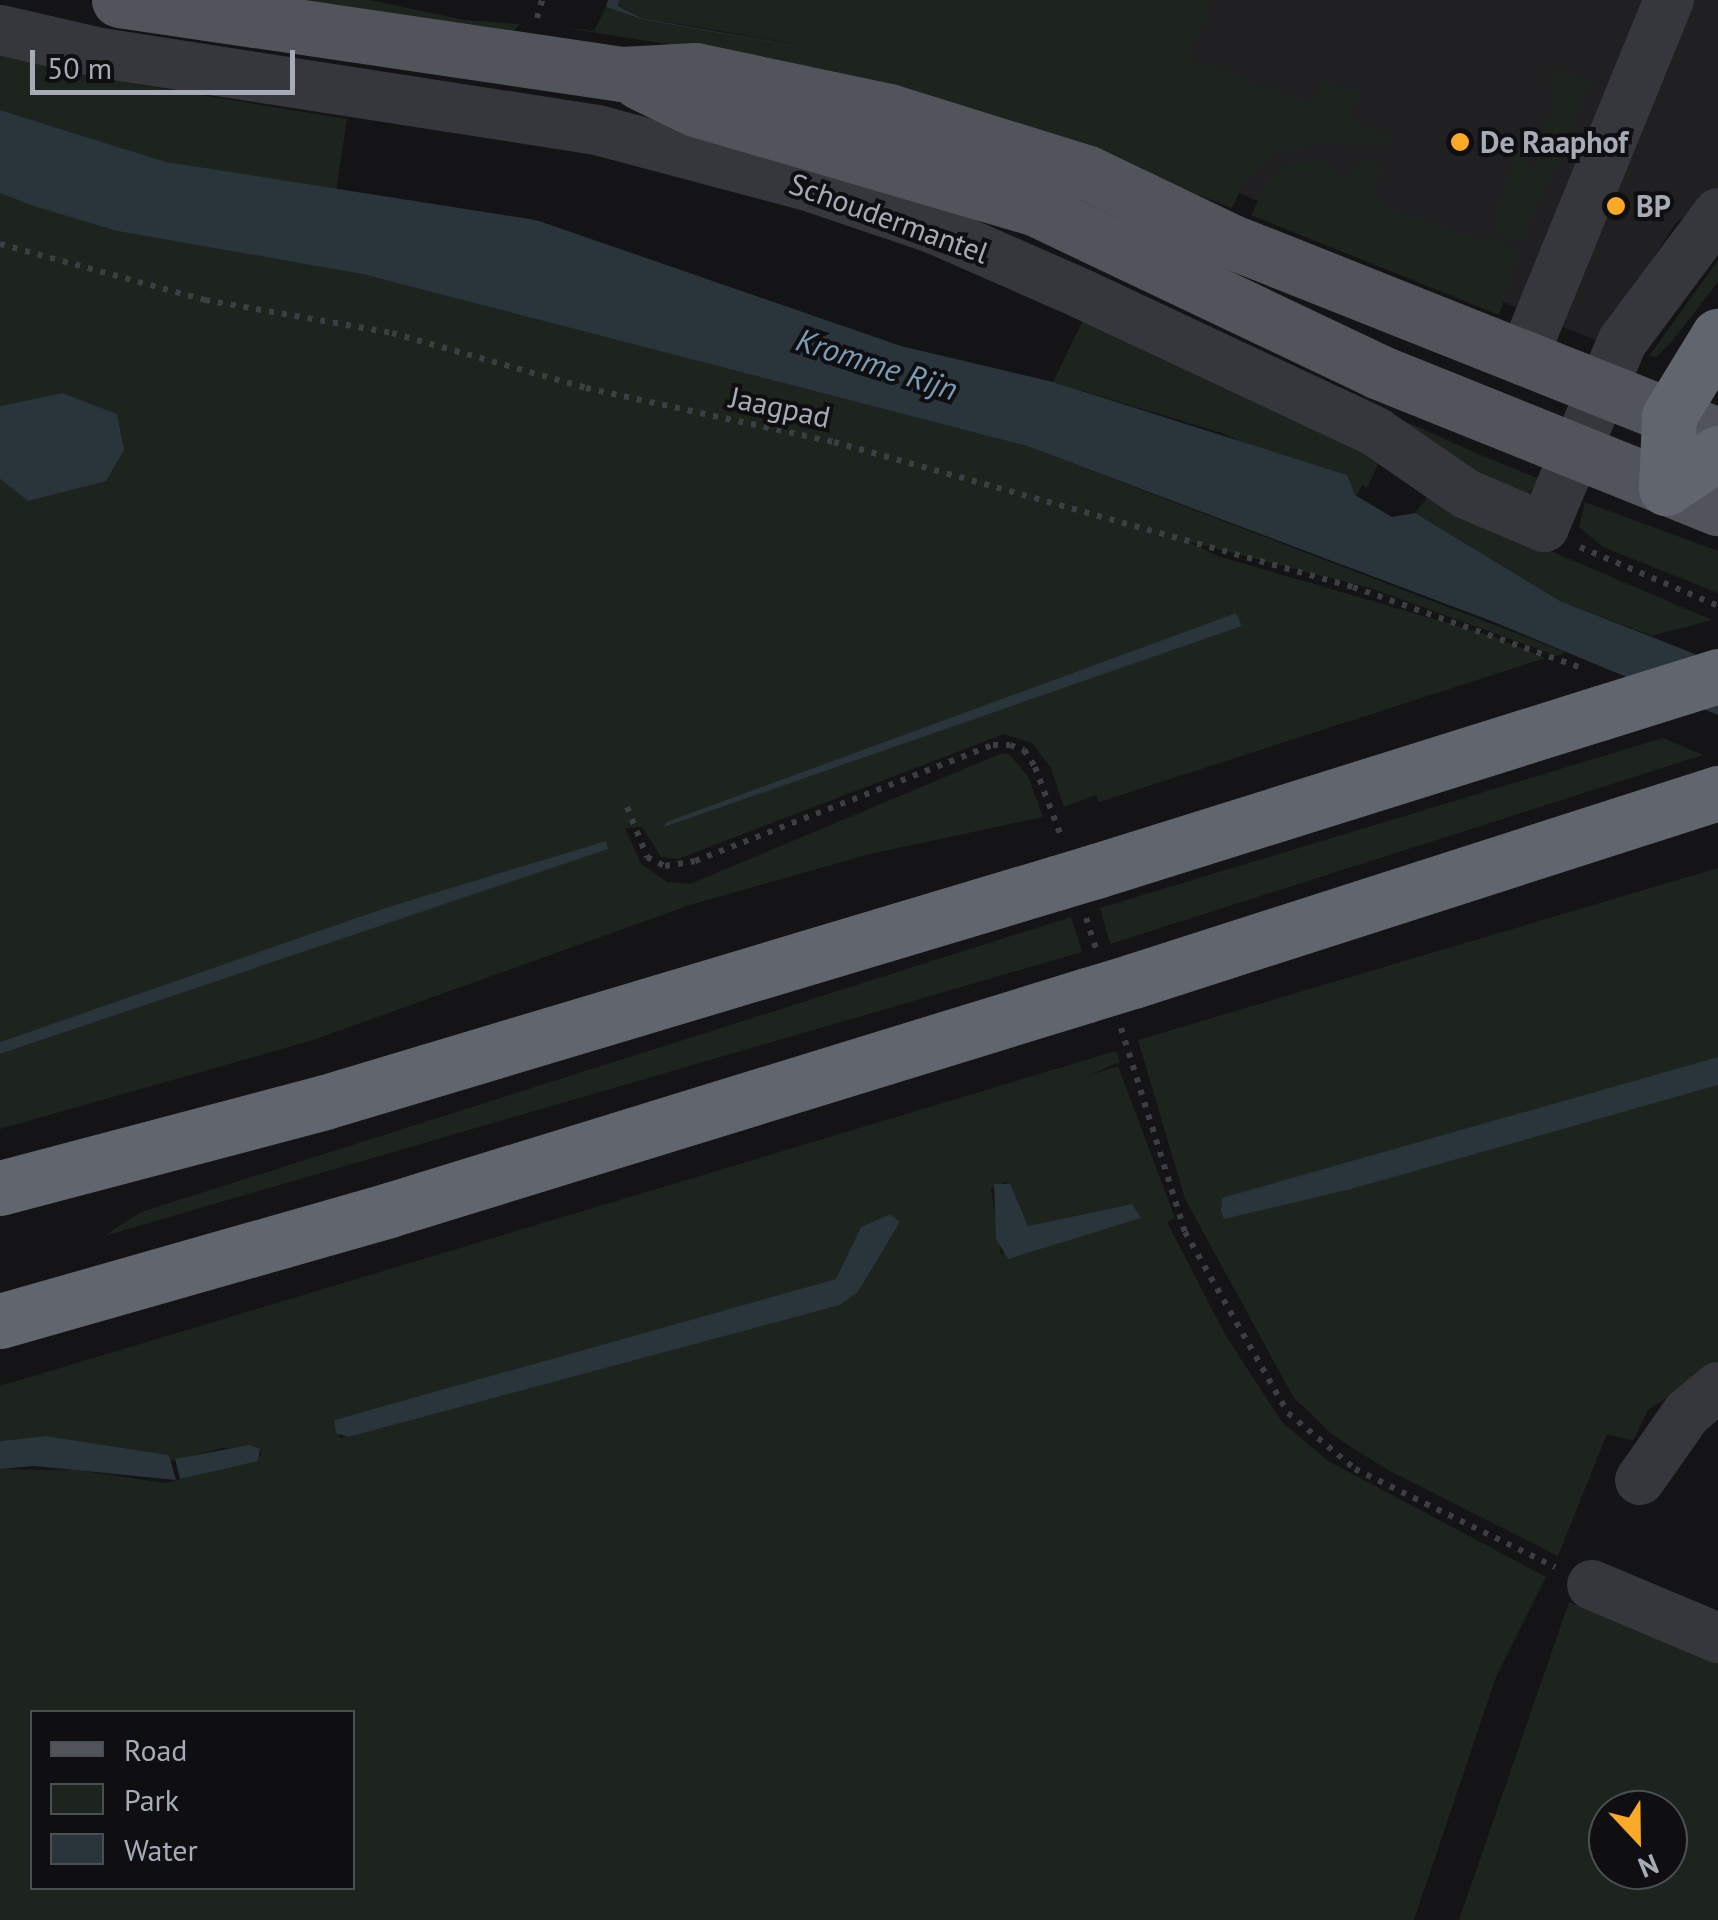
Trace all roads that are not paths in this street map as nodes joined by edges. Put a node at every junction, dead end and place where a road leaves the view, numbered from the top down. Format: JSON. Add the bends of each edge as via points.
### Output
{"nodes":[{"id":1,"x":107,"y":0,"type":"edge"},
{"id":2,"x":119,"y":0,"type":"edge"},
{"id":3,"x":1669,"y":0,"type":"edge"},
{"id":4,"x":0,"y":30,"type":"edge"},
{"id":5,"x":101,"y":53,"type":"junction"},
{"id":6,"x":622,"y":74,"type":"junction"},
{"id":7,"x":1718,"y":213,"type":"edge"},
{"id":8,"x":1718,"y":336,"type":"edge"},
{"id":9,"x":1522,"y":360,"type":"junction"},
{"id":10,"x":1601,"y":388,"type":"junction"},
{"id":11,"x":1693,"y":426,"type":"edge"},
{"id":12,"x":1578,"y":452,"type":"junction"},
{"id":13,"x":1718,"y":453,"type":"edge"},
{"id":14,"x":1666,"y":488,"type":"junction"},
{"id":15,"x":1718,"y":508,"type":"edge"},
{"id":16,"x":1718,"y":676,"type":"edge"},
{"id":17,"x":1718,"y":793,"type":"edge"},
{"id":18,"x":0,"y":1188,"type":"edge"},
{"id":19,"x":0,"y":1321,"type":"edge"},
{"id":20,"x":1718,"y":1387,"type":"edge"},
{"id":21,"x":1640,"y":1480,"type":"dead end"},
{"id":22,"x":1592,"y":1585,"type":"road end"},
{"id":23,"x":1718,"y":1638,"type":"edge"}],
"edges":[{"from":1,"to":5,"type":"street"},
{"from":2,"to":6,"type":"main road","name":"Schoudermantel"},
{"from":3,"to":9,"type":"street"},
{"from":4,"to":5,"type":"street","name":"Schoudermantel"},
{"from":5,"to":12,"type":"street","name":"Schoudermantel","via":[[597,130],[808,186],[932,228],[1082,294],[1376,432],[1466,494],[1544,527]]},
{"from":6,"to":9,"type":"main road","name":"Schoudermantel","via":[[696,70],[889,111],[1088,173],[1230,240]]},
{"from":6,"to":12,"type":"main road","name":"Schoudermantel","via":[[695,109],[1034,208],[1380,372]]},
{"from":7,"to":10,"type":"street","via":[[1622,342]]},
{"from":8,"to":11,"type":"highway"},
{"from":9,"to":10,"type":"main road","name":"Schoudermantel"},
{"from":10,"to":11,"type":"main road","name":"Schoudermantel"},
{"from":10,"to":12,"type":"street"},
{"from":11,"to":14,"type":"highway"},
{"from":12,"to":14,"type":"main road","name":"Schoudermantel"},
{"from":13,"to":14,"type":"highway"},
{"from":14,"to":15,"type":"main road","name":"Schoudermantel"},
{"from":16,"to":18,"type":"highway","bridge":true,"via":[[325,1102]]},
{"from":17,"to":19,"type":"highway","via":[[390,1210]]},
{"from":20,"to":21,"type":"street","via":[[1687,1412]]},
{"from":22,"to":23,"type":"street"}]}
